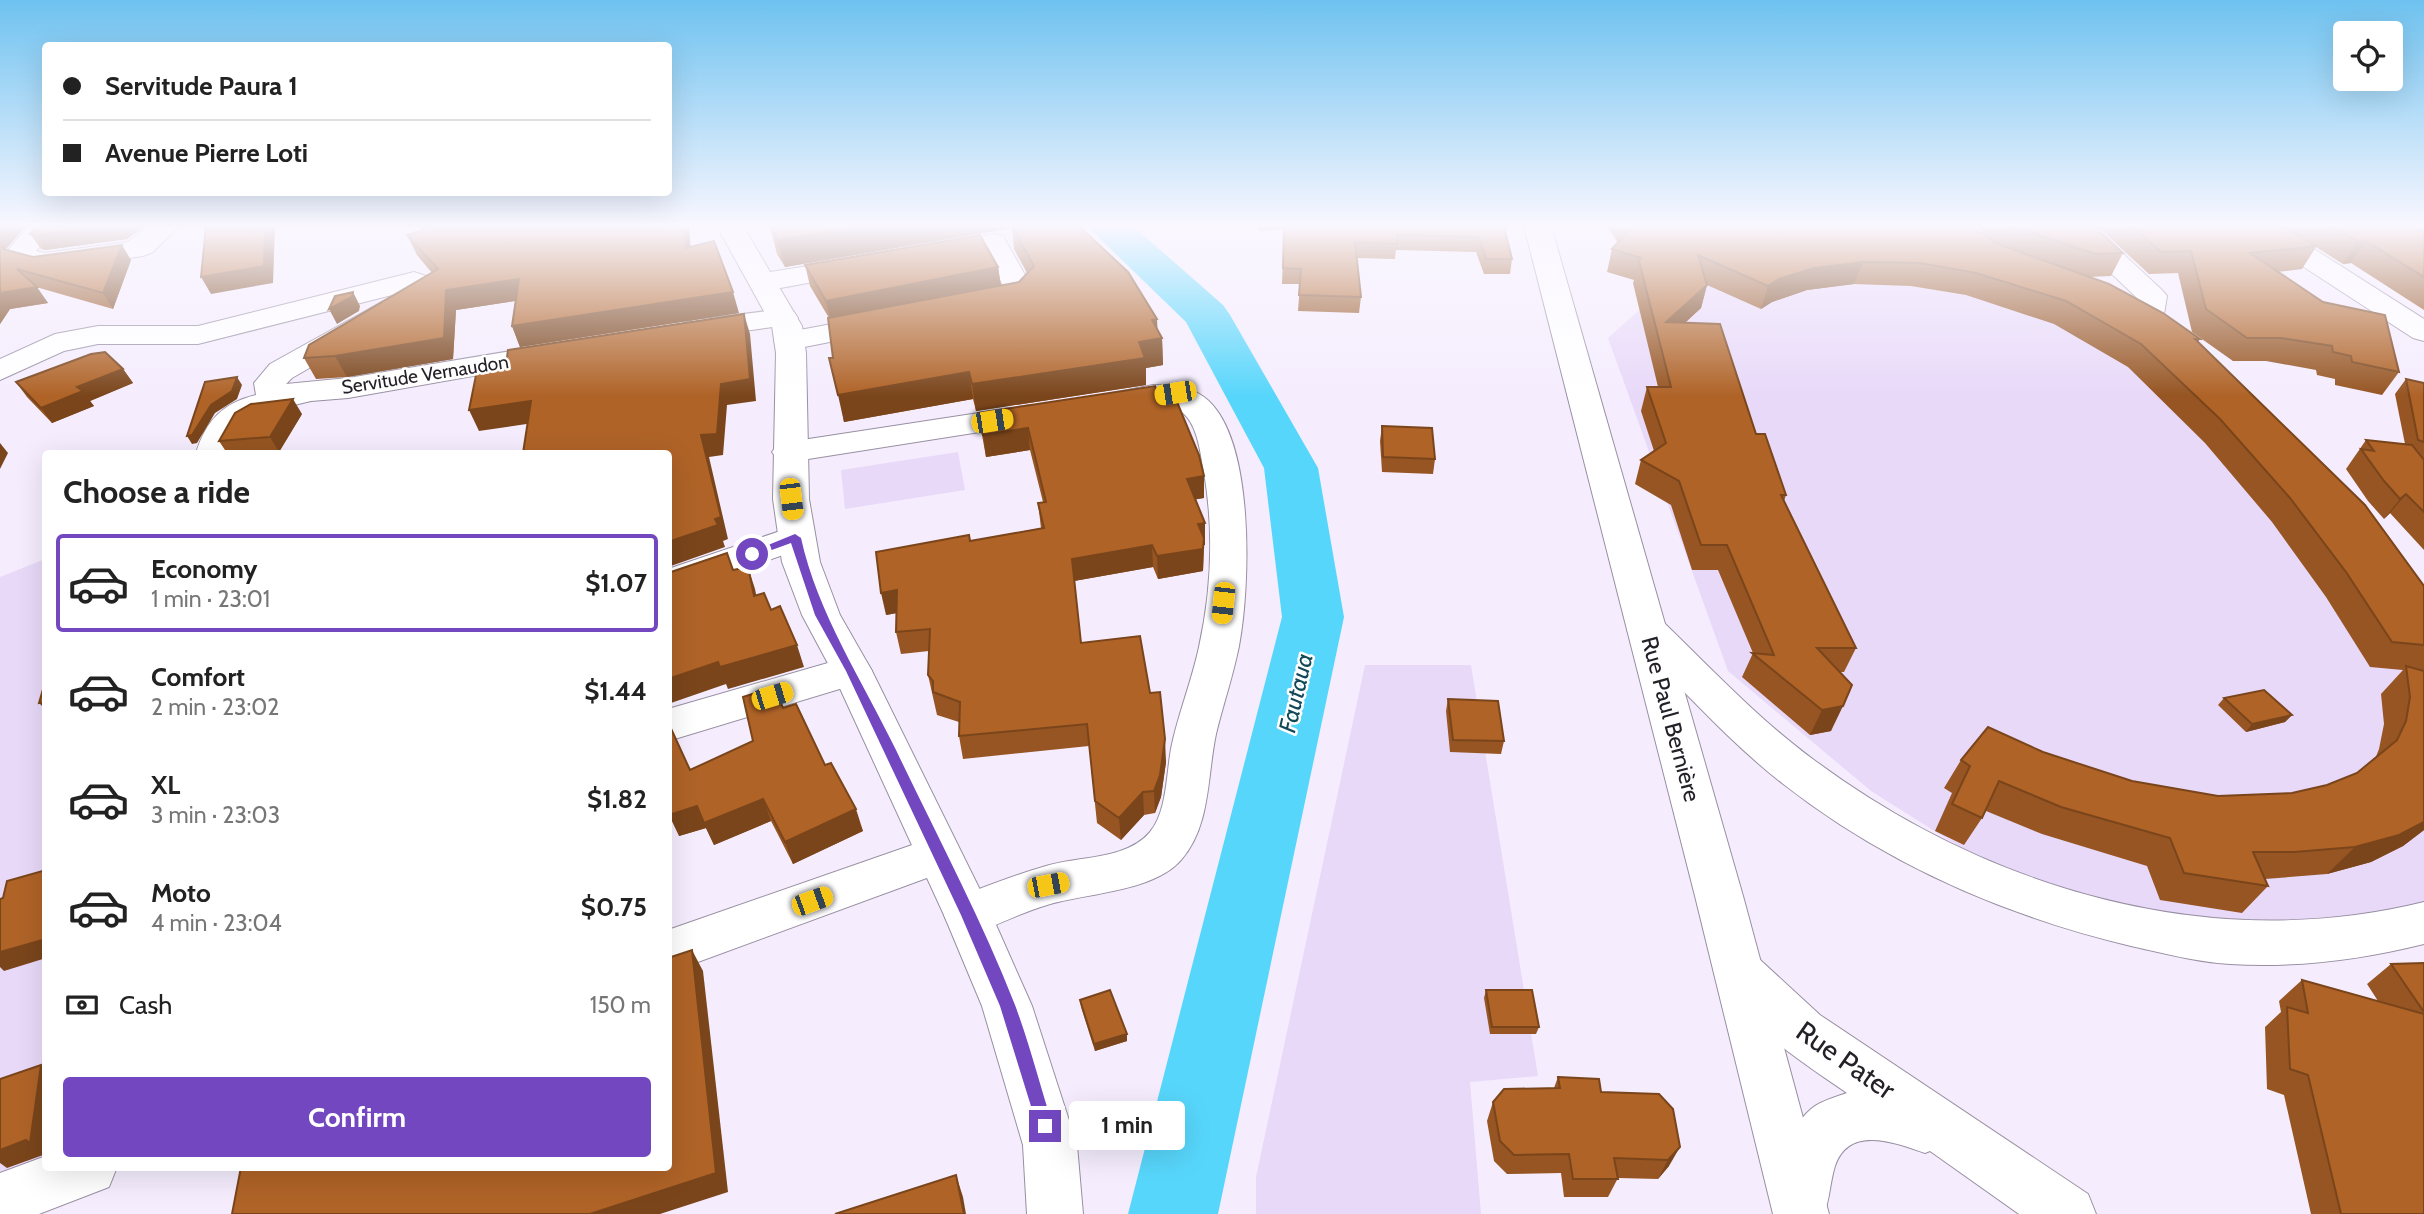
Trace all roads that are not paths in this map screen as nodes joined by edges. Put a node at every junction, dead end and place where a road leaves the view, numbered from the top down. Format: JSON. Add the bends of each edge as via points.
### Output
{"nodes":[{"id":1,"x":764,"y":282,"type":"edge"},
{"id":2,"x":350,"y":283,"type":"edge"},
{"id":3,"x":407,"y":283,"type":"edge"},
{"id":4,"x":419,"y":283,"type":"edge"},
{"id":5,"x":1015,"y":283,"type":"edge"},
{"id":6,"x":1552,"y":283,"type":"edge"},
{"id":7,"x":2138,"y":283,"type":"edge"},
{"id":8,"x":2348,"y":283,"type":"edge"},
{"id":9,"x":294,"y":297,"type":"dead end"},
{"id":10,"x":2117,"y":304,"type":"edge"},
{"id":11,"x":947,"y":312,"type":"edge"},
{"id":12,"x":908,"y":319,"type":"edge"},
{"id":13,"x":786,"y":329,"type":"junction"},
{"id":14,"x":2424,"y":332,"type":"edge"},
{"id":15,"x":672,"y":333,"type":"edge"},
{"id":16,"x":198,"y":335,"type":"junction"},
{"id":17,"x":583,"y":348,"type":"edge"},
{"id":18,"x":14,"y":363,"type":"edge"},
{"id":19,"x":348,"y":388,"type":"junction"},
{"id":20,"x":214,"y":450,"type":"edge"},
{"id":21,"x":789,"y":452,"type":"junction"},
{"id":22,"x":795,"y":538,"type":"junction"},
{"id":23,"x":672,"y":582,"type":"edge"},
{"id":24,"x":1647,"y":630,"type":"junction"},
{"id":25,"x":852,"y":671,"type":"junction"},
{"id":26,"x":672,"y":724,"type":"edge"},
{"id":27,"x":938,"y":855,"type":"junction"},
{"id":28,"x":968,"y":915,"type":"junction"},
{"id":29,"x":2424,"y":923,"type":"edge"},
{"id":30,"x":672,"y":952,"type":"edge"},
{"id":31,"x":1739,"y":973,"type":"junction"},
{"id":32,"x":1958,"y":1140,"type":"junction"},
{"id":33,"x":79,"y":1171,"type":"edge"},
{"id":34,"x":0,"y":1201,"type":"edge"},
{"id":35,"x":1800,"y":1212,"type":"edge"},
{"id":36,"x":1055,"y":1214,"type":"edge"},
{"id":37,"x":2068,"y":1214,"type":"edge"}],
"edges":[{"from":1,"to":13,"type":"street"},
{"from":2,"to":9,"type":"street"},
{"from":3,"to":16,"type":"street"},
{"from":4,"to":19,"type":"street","name":"Servitude Vernaudon","via":[[425,285],[421,292],[281,371],[269,390],[282,394]]},
{"from":5,"to":11,"type":"street","via":[[1018,295]]},
{"from":6,"to":24,"type":"street","name":"Rue Paul Bernière"},
{"from":7,"to":10,"type":"street","via":[[2152,296],[2158,326]]},
{"from":8,"to":14,"type":"street"},
{"from":12,"to":13,"type":"street"},
{"from":13,"to":15,"type":"street"},
{"from":13,"to":21,"type":"street"},
{"from":16,"to":18,"type":"street","via":[[163,348]]},
{"from":16,"to":18,"type":"street","via":[[98,335],[55,343]]},
{"from":17,"to":19,"type":"street","name":"Servitude Vernaudon"},
{"from":19,"to":20,"type":"street","via":[[247,405],[228,418]]},
{"from":21,"to":22,"type":"street"},
{"from":21,"to":28,"type":"street","via":[[1175,393],[1194,404],[1215,446],[1228,520],[1219,645],[1192,747],[1186,797],[1171,839],[1154,857],[1048,885]]},
{"from":22,"to":23,"type":"street"},
{"from":22,"to":25,"type":"street","via":[[821,615]]},
{"from":24,"to":29,"type":"street","via":[[1758,738],[1836,799],[1938,858],[2061,908],[2234,943],[2339,942]]},
{"from":24,"to":31,"type":"street","name":"Rue Paul Bernière"},
{"from":25,"to":26,"type":"street"},
{"from":25,"to":27,"type":"street"},
{"from":27,"to":28,"type":"street"},
{"from":27,"to":30,"type":"street"},
{"from":28,"to":36,"type":"street","via":[[1007,1006],[1035,1089],[1050,1145]]},
{"from":31,"to":32,"type":"street","name":"Rue Pater","via":[[1802,1032]]},
{"from":31,"to":35,"type":"street","name":"Rue Paul Bernière"},
{"from":32,"to":35,"type":"street","name":"Rue Pater","via":[[1889,1114],[1859,1114],[1832,1126],[1810,1152]]},
{"from":32,"to":37,"type":"street","name":"Rue Pater"},
{"from":33,"to":34,"type":"street"}]}
